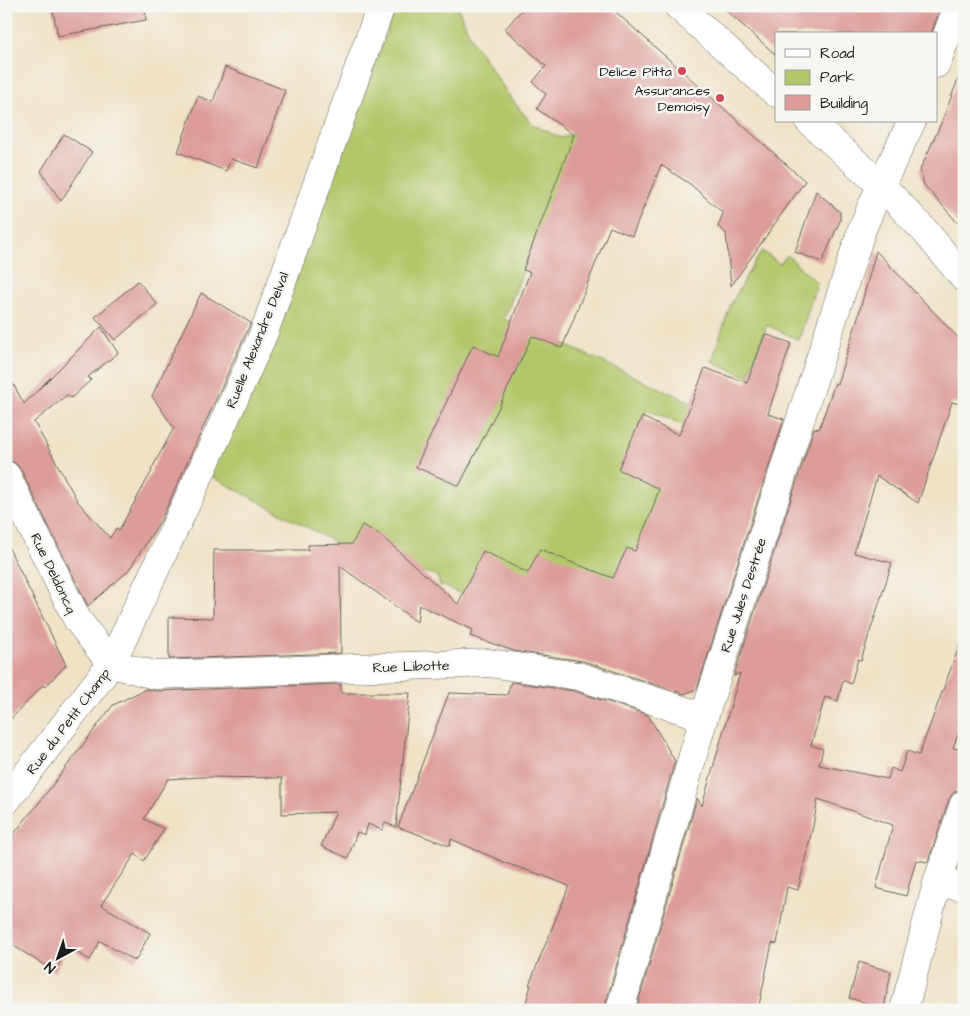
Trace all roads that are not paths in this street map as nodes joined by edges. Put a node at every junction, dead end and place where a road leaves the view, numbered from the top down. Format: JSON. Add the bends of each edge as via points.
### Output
{"nodes":[{"id":1,"x":381,"y":6,"type":"edge"},
{"id":2,"x":678,"y":6,"type":"edge"},
{"id":3,"x":958,"y":6,"type":"edge"},
{"id":4,"x":938,"y":59,"type":"edge"},
{"id":5,"x":775,"y":92,"type":"edge"},
{"id":6,"x":810,"y":122,"type":"edge"},
{"id":7,"x":912,"y":122,"type":"edge"},
{"id":8,"x":881,"y":185,"type":"junction"},
{"id":9,"x":964,"y":278,"type":"edge"},
{"id":10,"x":6,"y":476,"type":"edge"},
{"id":11,"x":111,"y":664,"type":"junction"},
{"id":12,"x":704,"y":717,"type":"junction"},
{"id":13,"x":6,"y":801,"type":"edge"},
{"id":14,"x":964,"y":804,"type":"edge"},
{"id":15,"x":937,"y":883,"type":"junction"},
{"id":16,"x":964,"y":887,"type":"edge"},
{"id":17,"x":620,"y":1010,"type":"edge"},
{"id":18,"x":904,"y":1010,"type":"edge"}],
"edges":[{"from":1,"to":11,"type":"street","name":"Ruelle Alexandre Delval","via":[[263,335]]},
{"from":2,"to":5,"type":"street"},
{"from":3,"to":4,"type":"street"},
{"from":6,"to":8,"type":"street"},
{"from":7,"to":8,"type":"street","name":"Rue Jules Destrée"},
{"from":8,"to":9,"type":"street"},
{"from":8,"to":12,"type":"street","name":"Rue Jules Destrée","via":[[862,228]]},
{"from":10,"to":11,"type":"street","name":"Rue Deldoncq","via":[[77,618]]},
{"from":11,"to":12,"type":"street","name":"Rue Libotte","via":[[155,675],[489,663],[578,676]]},
{"from":11,"to":13,"type":"street","name":"Rue du Petit Champ"},
{"from":12,"to":17,"type":"street","name":"Rue Jules Destrée"},
{"from":14,"to":15,"type":"street"},
{"from":15,"to":16,"type":"street"},
{"from":15,"to":18,"type":"street"}]}
